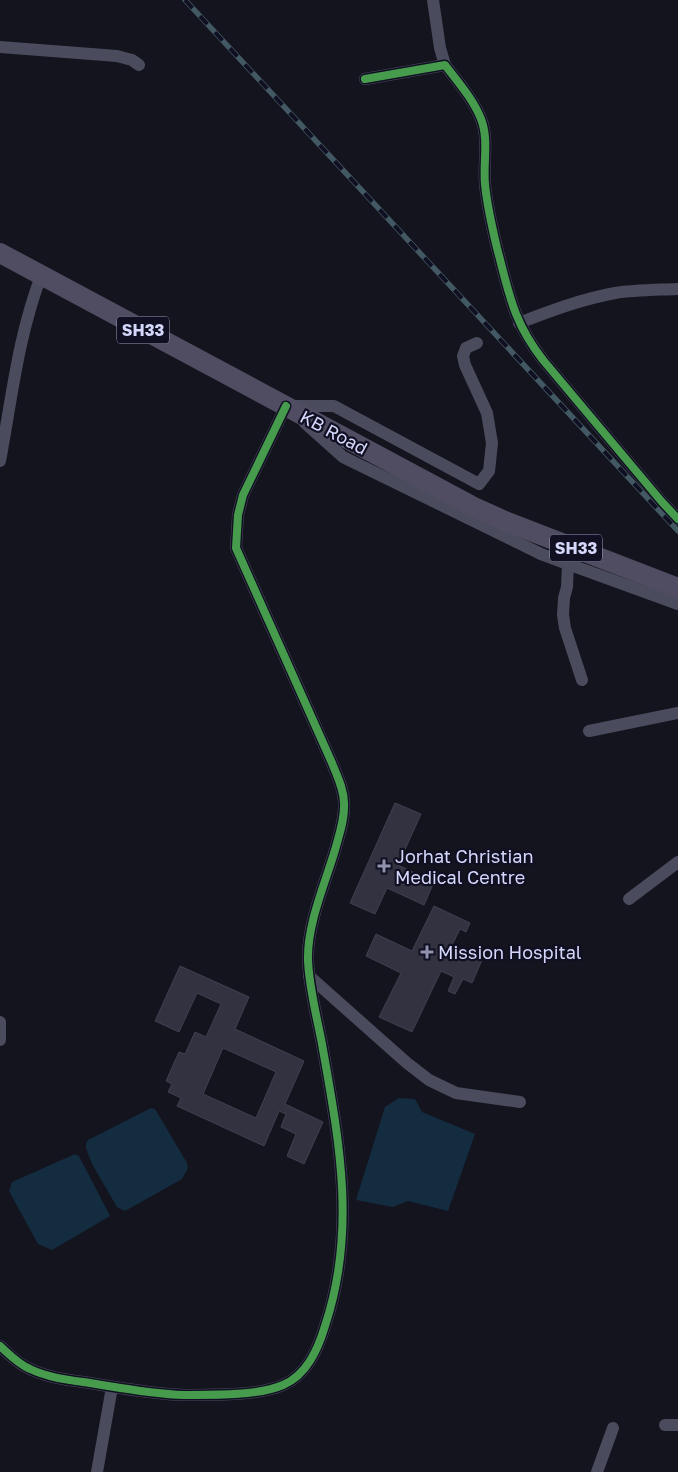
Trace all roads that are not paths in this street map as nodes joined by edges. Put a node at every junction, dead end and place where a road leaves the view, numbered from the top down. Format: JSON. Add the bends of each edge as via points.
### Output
{"nodes":[{"id":1,"x":433,"y":0,"type":"edge"},
{"id":2,"x":0,"y":47,"type":"edge"},
{"id":3,"x":139,"y":65,"type":"dead end"},
{"id":4,"x":445,"y":65,"type":"junction"},
{"id":5,"x":365,"y":79,"type":"dead end"},
{"id":6,"x":0,"y":253,"type":"edge"},
{"id":7,"x":41,"y":276,"type":"junction"},
{"id":8,"x":677,"y":289,"type":"edge"},
{"id":9,"x":519,"y":323,"type":"junction"},
{"id":10,"x":477,"y":343,"type":"dead end"},
{"id":11,"x":6,"y":382,"type":"edge"},
{"id":12,"x":286,"y":406,"type":"junction"},
{"id":13,"x":0,"y":461,"type":"edge"},
{"id":14,"x":678,"y":518,"type":"edge"},
{"id":15,"x":568,"y":564,"type":"junction"},
{"id":16,"x":678,"y":588,"type":"edge"},
{"id":17,"x":678,"y":604,"type":"edge"},
{"id":18,"x":582,"y":680,"type":"dead end"},
{"id":19,"x":678,"y":713,"type":"edge"},
{"id":20,"x":589,"y":731,"type":"dead end"},
{"id":21,"x":678,"y":862,"type":"edge"},
{"id":22,"x":629,"y":899,"type":"dead end"},
{"id":23,"x":310,"y":976,"type":"junction"},
{"id":24,"x":0,"y":1022,"type":"edge"},
{"id":25,"x":0,"y":1040,"type":"edge"},
{"id":26,"x":520,"y":1102,"type":"dead end"},
{"id":27,"x":0,"y":1346,"type":"edge"},
{"id":28,"x":112,"y":1387,"type":"junction"},
{"id":29,"x":613,"y":1428,"type":"dead end"},
{"id":30,"x":97,"y":1472,"type":"edge"},
{"id":31,"x":597,"y":1472,"type":"edge"}],
"edges":[{"from":1,"to":4,"type":"street"},
{"from":2,"to":3,"type":"street","via":[[117,56]]},
{"from":4,"to":5,"type":"street"},
{"from":4,"to":9,"type":"street","via":[[482,121],[486,202],[509,299]]},
{"from":6,"to":7,"type":"main road","name":"KB Road","number":"SH33"},
{"from":7,"to":11,"type":"street"},
{"from":7,"to":12,"type":"main road","name":"KB Road","number":"SH33"},
{"from":8,"to":9,"type":"street","via":[[601,296]]},
{"from":9,"to":14,"type":"street","via":[[543,360]]},
{"from":10,"to":12,"type":"street","via":[[466,348],[463,356],[491,430],[492,457],[479,484],[334,406]]},
{"from":11,"to":13,"type":"street"},
{"from":12,"to":15,"type":"street","via":[[343,458]]},
{"from":12,"to":16,"type":"main road","name":"KB Road","number":"SH33","via":[[474,507]]},
{"from":12,"to":23,"type":"street","via":[[243,495],[236,548],[342,788],[343,823],[308,945]]},
{"from":15,"to":17,"type":"street"},
{"from":15,"to":18,"type":"street","via":[[563,615]]},
{"from":19,"to":20,"type":"street"},
{"from":21,"to":22,"type":"street"},
{"from":23,"to":26,"type":"street","via":[[429,1080],[456,1093]]},
{"from":23,"to":28,"type":"street","via":[[339,1140],[344,1203],[338,1273],[319,1345],[298,1376],[282,1386],[248,1393],[175,1395]]},
{"from":24,"to":25,"type":"street"},
{"from":27,"to":28,"type":"street","via":[[27,1368],[52,1377]]},
{"from":28,"to":30,"type":"street"},
{"from":29,"to":31,"type":"street"}]}
